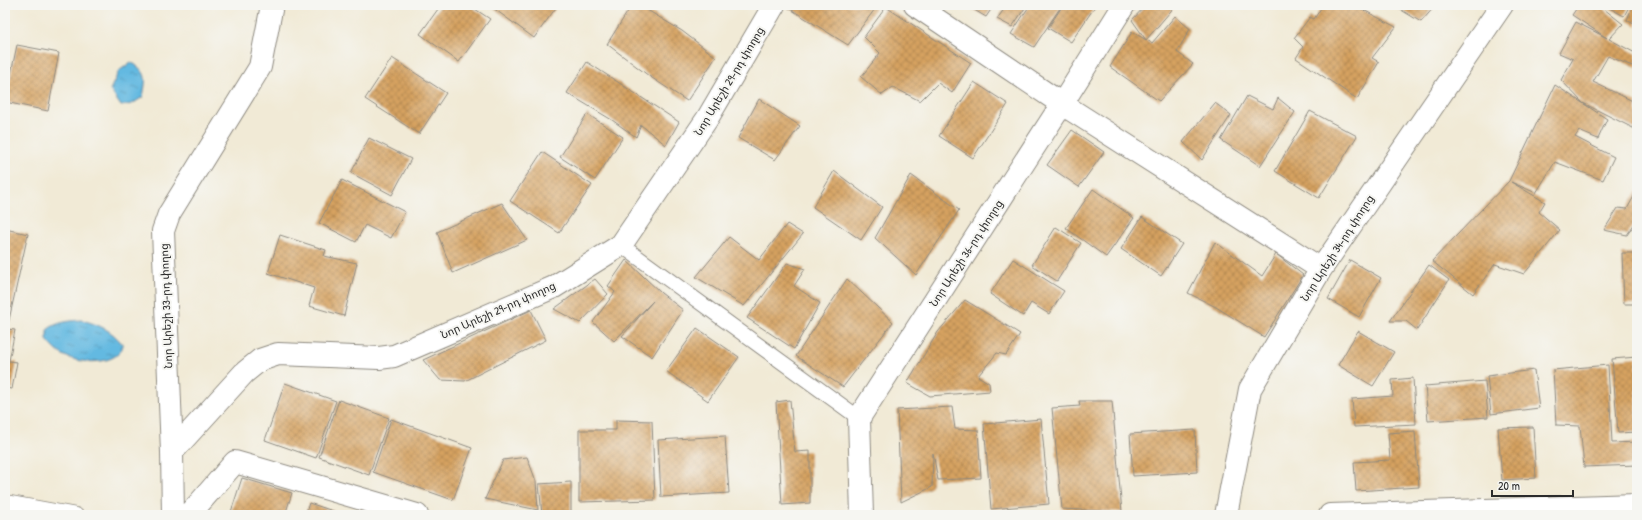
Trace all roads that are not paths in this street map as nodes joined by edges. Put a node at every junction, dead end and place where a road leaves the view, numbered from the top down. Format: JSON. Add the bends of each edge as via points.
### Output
{"nodes":[{"id":1,"x":272,"y":5,"type":"edge"},
{"id":2,"x":774,"y":5,"type":"edge"},
{"id":3,"x":915,"y":5,"type":"edge"},
{"id":4,"x":1124,"y":5,"type":"edge"},
{"id":5,"x":1502,"y":5,"type":"edge"},
{"id":6,"x":1062,"y":104,"type":"junction"},
{"id":7,"x":621,"y":245,"type":"junction"},
{"id":8,"x":1321,"y":269,"type":"junction"},
{"id":9,"x":859,"y":418,"type":"junction"},
{"id":10,"x":172,"y":452,"type":"junction"},
{"id":11,"x":5,"y":502,"type":"edge"},
{"id":12,"x":1637,"y":505,"type":"edge"},
{"id":13,"x":76,"y":515,"type":"edge"},
{"id":14,"x":173,"y":515,"type":"edge"},
{"id":15,"x":188,"y":515,"type":"edge"},
{"id":16,"x":417,"y":515,"type":"edge"},
{"id":17,"x":862,"y":515,"type":"edge"},
{"id":18,"x":1226,"y":515,"type":"edge"},
{"id":19,"x":1330,"y":515,"type":"edge"}],
"edges":[{"from":1,"to":10,"type":"street","name":"Նոր Արեշի 33-րդ փողոց","via":[[260,67],[169,214],[163,231]]},
{"from":2,"to":7,"type":"street","name":"Նոր Արեշի 29-րդ փողոց","via":[[707,119]]},
{"from":3,"to":6,"type":"street"},
{"from":4,"to":6,"type":"street","name":"Նոր Արեշի 36-րդ փողոց"},
{"from":5,"to":8,"type":"street","name":"Նոր Արեշի 34-րդ փողոց"},
{"from":6,"to":8,"type":"street"},
{"from":6,"to":9,"type":"street","name":"Նոր Արեշի 36-րդ փողոց"},
{"from":7,"to":9,"type":"lane"},
{"from":7,"to":10,"type":"street","name":"Նոր Արեշի 29-րդ փողոց","via":[[554,287],[394,356],[379,358],[278,354],[260,360],[244,373]]},
{"from":8,"to":18,"type":"street","name":"Նոր Արեշի 34-րդ փողոց","via":[[1250,389]]},
{"from":9,"to":17,"type":"street"},
{"from":10,"to":14,"type":"street","name":"Նոր Արեշի 33-րդ փողոց"},
{"from":11,"to":13,"type":"lane"},
{"from":12,"to":19,"type":"street"},
{"from":15,"to":16,"type":"street","via":[[235,462]]}]}
